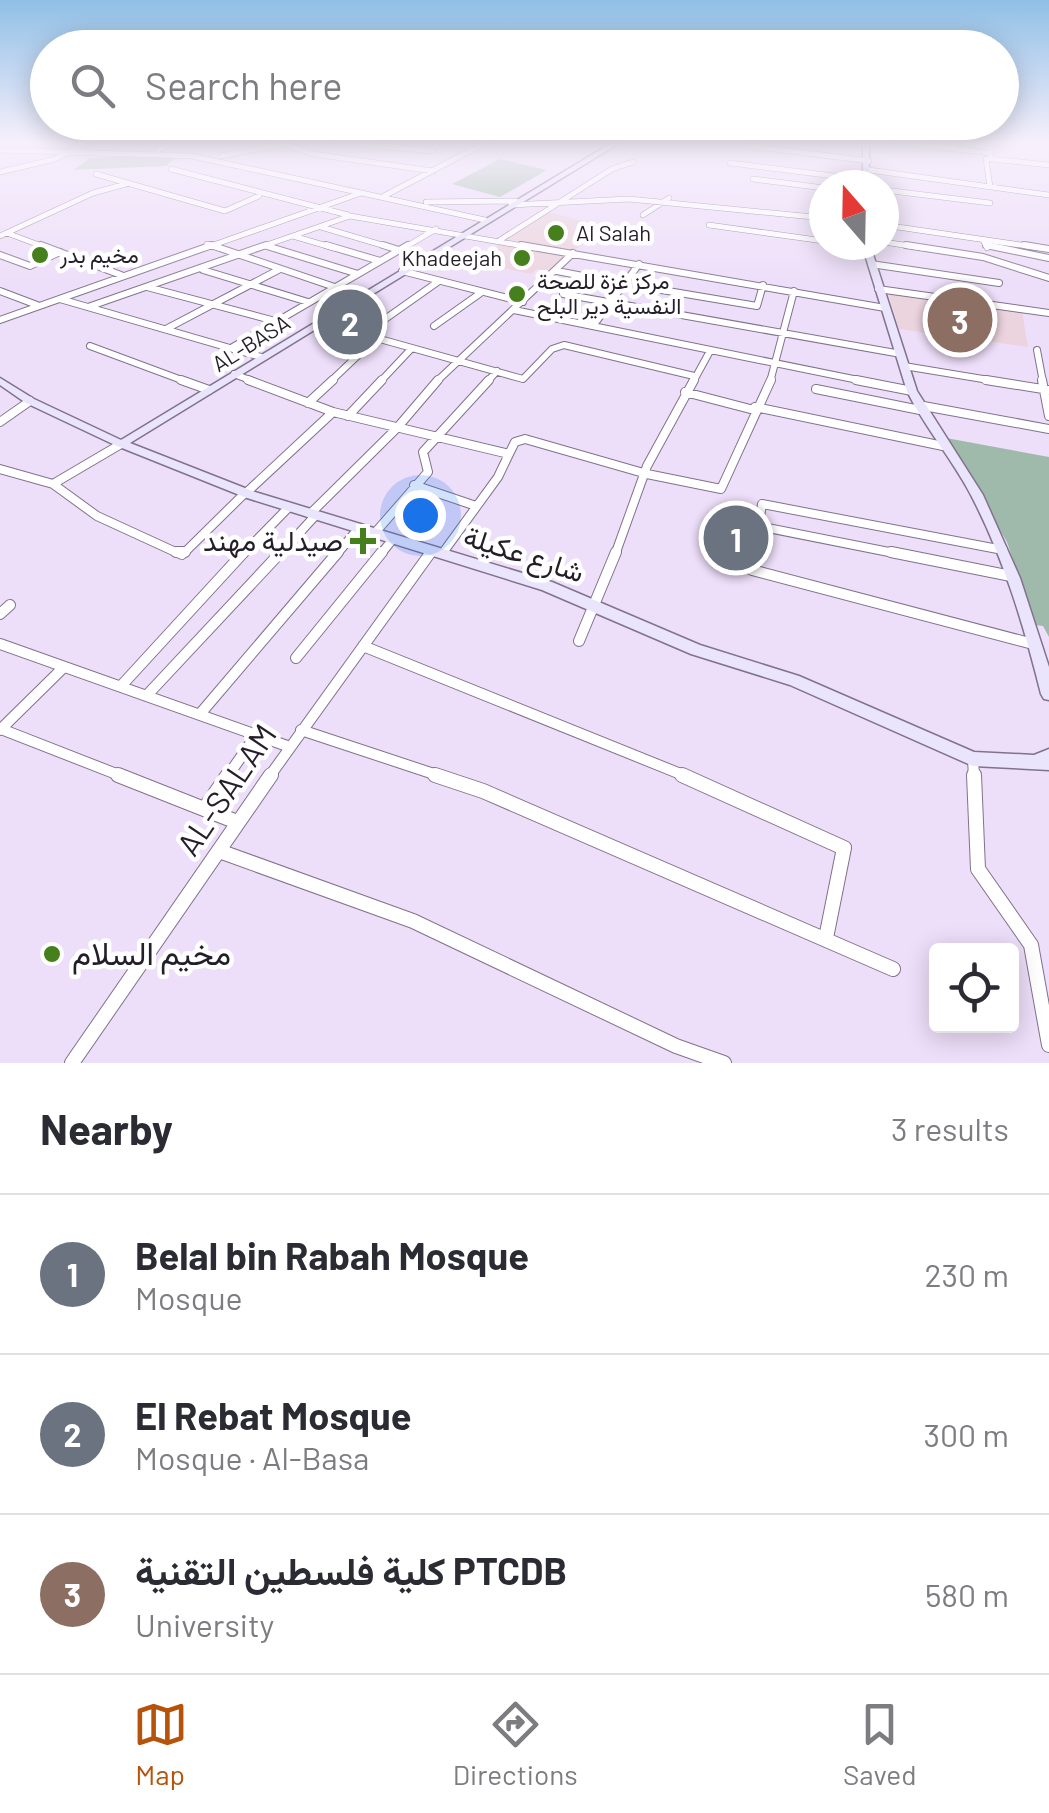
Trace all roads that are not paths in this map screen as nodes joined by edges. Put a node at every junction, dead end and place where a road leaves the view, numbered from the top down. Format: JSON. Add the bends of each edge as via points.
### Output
{"nodes":[{"id":1,"x":102,"y":192,"type":"edge"},
{"id":2,"x":157,"y":192,"type":"edge"},
{"id":3,"x":249,"y":192,"type":"edge"},
{"id":4,"x":363,"y":192,"type":"joint"},
{"id":5,"x":393,"y":192,"type":"edge"},
{"id":6,"x":533,"y":192,"type":"edge"},
{"id":7,"x":578,"y":192,"type":"edge"},
{"id":8,"x":899,"y":192,"type":"edge"},
{"id":9,"x":1024,"y":192,"type":"edge"},
{"id":10,"x":261,"y":195,"type":"junction"},
{"id":11,"x":1049,"y":195,"type":"edge"},
{"id":12,"x":384,"y":196,"type":"junction"},
{"id":13,"x":568,"y":198,"type":"junction"},
{"id":14,"x":668,"y":198,"type":"junction"},
{"id":15,"x":413,"y":202,"type":"junction"},
{"id":16,"x":514,"y":203,"type":"junction"},
{"id":17,"x":990,"y":203,"type":"dead end"},
{"id":18,"x":312,"y":208,"type":"junction"},
{"id":19,"x":643,"y":215,"type":"dead end"},
{"id":20,"x":350,"y":216,"type":"junction"},
{"id":21,"x":809,"y":216,"type":"edge"},
{"id":22,"x":485,"y":220,"type":"junction"},
{"id":23,"x":318,"y":226,"type":"junction"},
{"id":24,"x":709,"y":226,"type":"dead end"},
{"id":25,"x":899,"y":227,"type":"edge"},
{"id":26,"x":436,"y":229,"type":"junction"},
{"id":27,"x":462,"y":234,"type":"junction"},
{"id":28,"x":4,"y":235,"type":"edge"},
{"id":29,"x":293,"y":236,"type":"junction"},
{"id":30,"x":809,"y":238,"type":"edge"},
{"id":31,"x":500,"y":240,"type":"junction"},
{"id":32,"x":984,"y":240,"type":"junction"},
{"id":33,"x":207,"y":244,"type":"junction"},
{"id":34,"x":316,"y":244,"type":"junction"},
{"id":35,"x":899,"y":244,"type":"edge"},
{"id":36,"x":267,"y":246,"type":"junction"},
{"id":37,"x":1049,"y":249,"type":"edge"},
{"id":38,"x":399,"y":250,"type":"junction"},
{"id":39,"x":60,"y":252,"type":"junction"},
{"id":40,"x":573,"y":253,"type":"junction"},
{"id":41,"x":295,"y":254,"type":"junction"},
{"id":42,"x":0,"y":256,"type":"edge"},
{"id":43,"x":240,"y":256,"type":"junction"},
{"id":44,"x":1049,"y":258,"type":"edge"},
{"id":45,"x":868,"y":260,"type":"edge"},
{"id":46,"x":380,"y":262,"type":"junction"},
{"id":47,"x":639,"y":264,"type":"junction"},
{"id":48,"x":870,"y":264,"type":"junction"},
{"id":49,"x":201,"y":269,"type":"junction"},
{"id":50,"x":280,"y":269,"type":"junction"},
{"id":51,"x":402,"y":270,"type":"junction"},
{"id":52,"x":557,"y":271,"type":"junction"},
{"id":53,"x":121,"y":274,"type":"junction"},
{"id":54,"x":358,"y":274,"type":"junction"},
{"id":55,"x":1049,"y":278,"type":"edge"},
{"id":56,"x":439,"y":280,"type":"junction"},
{"id":57,"x":999,"y":283,"type":"dead end"},
{"id":58,"x":250,"y":284,"type":"junction"},
{"id":59,"x":624,"y":284,"type":"junction"},
{"id":60,"x":762,"y":286,"type":"junction"},
{"id":61,"x":147,"y":287,"type":"junction"},
{"id":62,"x":336,"y":287,"type":"junction"},
{"id":63,"x":650,"y":288,"type":"dead end"},
{"id":64,"x":878,"y":288,"type":"junction"},
{"id":65,"x":0,"y":291,"type":"edge"},
{"id":66,"x":482,"y":292,"type":"junction"},
{"id":67,"x":794,"y":292,"type":"junction"},
{"id":68,"x":563,"y":294,"type":"dead end"},
{"id":69,"x":361,"y":296,"type":"junction"},
{"id":70,"x":58,"y":298,"type":"junction"},
{"id":71,"x":523,"y":302,"type":"junction"},
{"id":72,"x":309,"y":303,"type":"junction"},
{"id":73,"x":610,"y":304,"type":"junction"},
{"id":74,"x":37,"y":305,"type":"junction"},
{"id":75,"x":212,"y":305,"type":"junction"},
{"id":76,"x":88,"y":306,"type":"junction"},
{"id":77,"x":884,"y":308,"type":"junction"},
{"id":78,"x":514,"y":310,"type":"junction"},
{"id":79,"x":1049,"y":313,"type":"edge"},
{"id":80,"x":0,"y":320,"type":"edge"},
{"id":81,"x":274,"y":321,"type":"junction"},
{"id":82,"x":319,"y":322,"type":"junction"},
{"id":83,"x":434,"y":326,"type":"dead end"},
{"id":84,"x":593,"y":326,"type":"junction"},
{"id":85,"x":166,"y":329,"type":"junction"},
{"id":86,"x":361,"y":336,"type":"junction"},
{"id":87,"x":784,"y":336,"type":"junction"},
{"id":88,"x":374,"y":340,"type":"junction"},
{"id":89,"x":90,"y":346,"type":"dead end"},
{"id":90,"x":232,"y":348,"type":"junction"},
{"id":91,"x":411,"y":349,"type":"junction"},
{"id":92,"x":1036,"y":350,"type":"dead end"},
{"id":93,"x":710,"y":351,"type":"junction"},
{"id":94,"x":261,"y":357,"type":"junction"},
{"id":95,"x":455,"y":360,"type":"junction"},
{"id":96,"x":902,"y":360,"type":"junction"},
{"id":97,"x":777,"y":366,"type":"junction"},
{"id":98,"x":497,"y":371,"type":"junction"},
{"id":99,"x":234,"y":374,"type":"junction"},
{"id":100,"x":694,"y":376,"type":"junction"},
{"id":101,"x":0,"y":381,"type":"edge"},
{"id":102,"x":816,"y":389,"type":"dead end"},
{"id":103,"x":1046,"y":389,"type":"edge"},
{"id":104,"x":209,"y":390,"type":"junction"},
{"id":105,"x":912,"y":391,"type":"junction"},
{"id":106,"x":684,"y":392,"type":"junction"},
{"id":107,"x":30,"y":401,"type":"junction"},
{"id":108,"x":308,"y":403,"type":"junction"},
{"id":109,"x":919,"y":407,"type":"junction"},
{"id":110,"x":754,"y":408,"type":"junction"},
{"id":111,"x":333,"y":412,"type":"junction"},
{"id":112,"x":348,"y":416,"type":"junction"},
{"id":113,"x":1049,"y":416,"type":"edge"},
{"id":114,"x":0,"y":422,"type":"edge"},
{"id":115,"x":397,"y":428,"type":"junction"},
{"id":116,"x":1049,"y":429,"type":"edge"},
{"id":117,"x":437,"y":437,"type":"junction"},
{"id":118,"x":122,"y":444,"type":"junction"},
{"id":119,"x":943,"y":446,"type":"junction"},
{"id":120,"x":508,"y":454,"type":"junction"},
{"id":121,"x":0,"y":470,"type":"edge"},
{"id":122,"x":647,"y":474,"type":"junction"},
{"id":123,"x":53,"y":484,"type":"junction"},
{"id":124,"x":414,"y":486,"type":"junction"},
{"id":125,"x":246,"y":493,"type":"junction"},
{"id":126,"x":476,"y":506,"type":"junction"},
{"id":127,"x":290,"y":507,"type":"junction"},
{"id":128,"x":313,"y":515,"type":"junction"},
{"id":129,"x":758,"y":526,"type":"junction"},
{"id":130,"x":358,"y":530,"type":"junction"},
{"id":131,"x":374,"y":534,"type":"junction"},
{"id":132,"x":393,"y":539,"type":"junction"},
{"id":133,"x":1004,"y":550,"type":"junction"},
{"id":134,"x":437,"y":552,"type":"junction"},
{"id":135,"x":1011,"y":576,"type":"junction"},
{"id":136,"x":598,"y":604,"type":"junction"},
{"id":137,"x":10,"y":605,"type":"dead end"},
{"id":138,"x":0,"y":614,"type":"edge"},
{"id":139,"x":579,"y":640,"type":"dead end"},
{"id":140,"x":0,"y":644,"type":"edge"},
{"id":141,"x":1034,"y":644,"type":"junction"},
{"id":142,"x":363,"y":646,"type":"junction"},
{"id":143,"x":296,"y":658,"type":"dead end"},
{"id":144,"x":64,"y":667,"type":"junction"},
{"id":145,"x":121,"y":686,"type":"junction"},
{"id":146,"x":148,"y":694,"type":"junction"},
{"id":147,"x":1049,"y":694,"type":"edge"},
{"id":148,"x":200,"y":714,"type":"junction"},
{"id":149,"x":1,"y":729,"type":"edge"},
{"id":150,"x":301,"y":730,"type":"junction"},
{"id":151,"x":256,"y":734,"type":"junction"},
{"id":152,"x":290,"y":746,"type":"junction"},
{"id":153,"x":973,"y":759,"type":"junction"},
{"id":154,"x":1045,"y":761,"type":"edge"},
{"id":155,"x":206,"y":808,"type":"junction"},
{"id":156,"x":236,"y":822,"type":"junction"},
{"id":157,"x":219,"y":852,"type":"junction"},
{"id":158,"x":826,"y":938,"type":"junction"},
{"id":159,"x":892,"y":970,"type":"dead end"},
{"id":160,"x":1049,"y":1046,"type":"edge"},
{"id":161,"x":72,"y":1063,"type":"edge"},
{"id":162,"x":724,"y":1063,"type":"edge"}],
"edges":[{"from":1,"to":28,"type":"street"},
{"from":2,"to":10,"type":"street","via":[[225,211]]},
{"from":3,"to":10,"type":"street"},
{"from":4,"to":12,"type":"street"},
{"from":4,"to":18,"type":"street"},
{"from":5,"to":12,"type":"street"},
{"from":6,"to":16,"type":"street","name":"AL-BASA"},
{"from":7,"to":13,"type":"street"},
{"from":8,"to":17,"type":"street"},
{"from":9,"to":11,"type":"street"},
{"from":10,"to":18,"type":"street"},
{"from":12,"to":15,"type":"street"},
{"from":13,"to":14,"type":"street"},
{"from":13,"to":16,"type":"street"},
{"from":13,"to":31,"type":"street"},
{"from":14,"to":19,"type":"street"},
{"from":14,"to":21,"type":"street"},
{"from":15,"to":16,"type":"street"},
{"from":15,"to":22,"type":"street"},
{"from":16,"to":22,"type":"street","name":"AL-BASA"},
{"from":18,"to":20,"type":"street"},
{"from":18,"to":33,"type":"street"},
{"from":20,"to":23,"type":"street"},
{"from":20,"to":26,"type":"street"},
{"from":22,"to":27,"type":"street","name":"AL-BASA"},
{"from":23,"to":29,"type":"street"},
{"from":23,"to":38,"type":"street"},
{"from":24,"to":30,"type":"street"},
{"from":25,"to":32,"type":"street"},
{"from":26,"to":27,"type":"street"},
{"from":26,"to":38,"type":"street"},
{"from":27,"to":31,"type":"street"},
{"from":27,"to":51,"type":"street","name":"AL-BASA"},
{"from":28,"to":39,"type":"street"},
{"from":29,"to":34,"type":"street"},
{"from":29,"to":36,"type":"street"},
{"from":31,"to":40,"type":"street"},
{"from":32,"to":37,"type":"street"},
{"from":32,"to":44,"type":"street","via":[[988,249]]},
{"from":33,"to":43,"type":"street"},
{"from":33,"to":53,"type":"street"},
{"from":34,"to":41,"type":"street"},
{"from":34,"to":46,"type":"street"},
{"from":35,"to":55,"type":"street","via":[[982,257]]},
{"from":36,"to":41,"type":"street"},
{"from":36,"to":43,"type":"street"},
{"from":38,"to":46,"type":"street"},
{"from":39,"to":42,"type":"street","via":[[30,266]]},
{"from":39,"to":53,"type":"street"},
{"from":40,"to":47,"type":"street"},
{"from":40,"to":52,"type":"street"},
{"from":41,"to":54,"type":"street"},
{"from":43,"to":49,"type":"street"},
{"from":43,"to":50,"type":"street"},
{"from":45,"to":48,"type":"street"},
{"from":46,"to":54,"type":"street"},
{"from":47,"to":59,"type":"street"},
{"from":47,"to":60,"type":"street"},
{"from":48,"to":57,"type":"street"},
{"from":48,"to":64,"type":"street"},
{"from":49,"to":58,"type":"street"},
{"from":49,"to":61,"type":"street"},
{"from":50,"to":58,"type":"street"},
{"from":50,"to":62,"type":"street"},
{"from":51,"to":56,"type":"street"},
{"from":51,"to":69,"type":"street","name":"AL-BASA"},
{"from":52,"to":59,"type":"street"},
{"from":52,"to":71,"type":"street"},
{"from":53,"to":70,"type":"street"},
{"from":54,"to":62,"type":"street"},
{"from":56,"to":66,"type":"street"},
{"from":56,"to":86,"type":"street"},
{"from":58,"to":72,"type":"street"},
{"from":58,"to":75,"type":"street"},
{"from":59,"to":73,"type":"street"},
{"from":60,"to":63,"type":"street","via":[[757,306]]},
{"from":60,"to":67,"type":"street"},
{"from":61,"to":75,"type":"street"},
{"from":61,"to":76,"type":"street"},
{"from":62,"to":69,"type":"street"},
{"from":62,"to":72,"type":"street"},
{"from":64,"to":77,"type":"street"},
{"from":64,"to":79,"type":"street"},
{"from":65,"to":74,"type":"street"},
{"from":66,"to":71,"type":"street"},
{"from":66,"to":83,"type":"street"},
{"from":67,"to":77,"type":"street"},
{"from":67,"to":87,"type":"street"},
{"from":68,"to":73,"type":"street"},
{"from":69,"to":82,"type":"street","name":"AL-BASA"},
{"from":70,"to":74,"type":"street"},
{"from":70,"to":76,"type":"street"},
{"from":71,"to":78,"type":"street"},
{"from":72,"to":81,"type":"street"},
{"from":73,"to":84,"type":"street"},
{"from":73,"to":87,"type":"street"},
{"from":74,"to":80,"type":"street"},
{"from":75,"to":81,"type":"street"},
{"from":75,"to":85,"type":"street"},
{"from":76,"to":85,"type":"street"},
{"from":77,"to":96,"type":"street"},
{"from":78,"to":84,"type":"street"},
{"from":78,"to":95,"type":"street"},
{"from":81,"to":90,"type":"street"},
{"from":82,"to":86,"type":"street"},
{"from":82,"to":94,"type":"street","name":"AL-BASA"},
{"from":84,"to":93,"type":"street"},
{"from":85,"to":90,"type":"street"},
{"from":86,"to":88,"type":"street"},
{"from":87,"to":96,"type":"street"},
{"from":87,"to":97,"type":"street"},
{"from":88,"to":91,"type":"street"},
{"from":88,"to":108,"type":"street"},
{"from":89,"to":104,"type":"street"},
{"from":90,"to":94,"type":"street"},
{"from":91,"to":95,"type":"street"},
{"from":91,"to":112,"type":"street"},
{"from":92,"to":103,"type":"street"},
{"from":93,"to":97,"type":"street"},
{"from":93,"to":100,"type":"street"},
{"from":94,"to":99,"type":"street","name":"AL-BASA"},
{"from":95,"to":98,"type":"street"},
{"from":95,"to":115,"type":"street"},
{"from":96,"to":103,"type":"street"},
{"from":96,"to":105,"type":"street"},
{"from":97,"to":105,"type":"street"},
{"from":97,"to":110,"type":"street"},
{"from":98,"to":100,"type":"street","via":[[523,379],[552,348],[564,345]]},
{"from":98,"to":117,"type":"street"},
{"from":99,"to":104,"type":"street","name":"AL-BASA"},
{"from":99,"to":108,"type":"street"},
{"from":100,"to":106,"type":"street"},
{"from":101,"to":107,"type":"street","name":"شارع عكيلة"},
{"from":102,"to":109,"type":"street"},
{"from":103,"to":113,"type":"street"},
{"from":104,"to":118,"type":"street","name":"AL-BASA"},
{"from":105,"to":109,"type":"street"},
{"from":106,"to":110,"type":"street"},
{"from":106,"to":122,"type":"street"},
{"from":107,"to":114,"type":"street"},
{"from":107,"to":118,"type":"street","name":"شارع عكيلة"},
{"from":108,"to":111,"type":"street"},
{"from":109,"to":116,"type":"street"},
{"from":109,"to":119,"type":"street"},
{"from":110,"to":119,"type":"street"},
{"from":110,"to":122,"type":"street","via":[[721,489]]},
{"from":111,"to":112,"type":"street"},
{"from":111,"to":125,"type":"street"},
{"from":112,"to":115,"type":"street"},
{"from":115,"to":117,"type":"street"},
{"from":115,"to":128,"type":"street"},
{"from":117,"to":120,"type":"street"},
{"from":117,"to":124,"type":"street","via":[[421,455],[428,472]]},
{"from":118,"to":123,"type":"street","name":"AL-BASA"},
{"from":118,"to":125,"type":"street","name":"شارع عكيلة"},
{"from":119,"to":133,"type":"street"},
{"from":120,"to":122,"type":"street","via":[[525,439]]},
{"from":120,"to":126,"type":"street","name":"AL-SALAM"},
{"from":121,"to":123,"type":"street"},
{"from":122,"to":136,"type":"street","via":[[623,523]]},
{"from":123,"to":125,"type":"street","via":[[97,516],[182,555]]},
{"from":124,"to":126,"type":"street"},
{"from":124,"to":131,"type":"street"},
{"from":125,"to":127,"type":"street","name":"شارع عكيلة"},
{"from":126,"to":134,"type":"street","name":"AL-SALAM"},
{"from":127,"to":128,"type":"street","name":"شارع عكيلة"},
{"from":127,"to":145,"type":"street"},
{"from":128,"to":130,"type":"street","name":"شارع عكيلة"},
{"from":128,"to":146,"type":"street"},
{"from":129,"to":133,"type":"street","via":[[762,504]]},
{"from":129,"to":135,"type":"street"},
{"from":129,"to":141,"type":"street","via":[[752,570]]},
{"from":130,"to":131,"type":"street","name":"شارع عكيلة"},
{"from":130,"to":148,"type":"street"},
{"from":131,"to":132,"type":"street","name":"شارع عكيلة"},
{"from":132,"to":134,"type":"street","name":"شارع عكيلة"},
{"from":132,"to":143,"type":"street"},
{"from":133,"to":135,"type":"street"},
{"from":134,"to":136,"type":"street","name":"شارع عكيلة"},
{"from":134,"to":142,"type":"street","name":"AL-SALAM"},
{"from":135,"to":141,"type":"street"},
{"from":136,"to":139,"type":"street"},
{"from":136,"to":153,"type":"street","name":"شارع عكيلة","via":[[696,650],[794,680]]},
{"from":137,"to":138,"type":"street"},
{"from":140,"to":144,"type":"street"},
{"from":141,"to":147,"type":"street"},
{"from":142,"to":150,"type":"street","name":"AL-SALAM"},
{"from":142,"to":158,"type":"street","via":[[844,848]]},
{"from":144,"to":145,"type":"street"},
{"from":144,"to":149,"type":"street"},
{"from":145,"to":146,"type":"street"},
{"from":146,"to":148,"type":"street"},
{"from":148,"to":151,"type":"street"},
{"from":149,"to":155,"type":"street"},
{"from":150,"to":152,"type":"street","name":"AL-SALAM"},
{"from":150,"to":158,"type":"street","via":[[483,791]]},
{"from":151,"to":152,"type":"street"},
{"from":151,"to":155,"type":"street"},
{"from":152,"to":156,"type":"street","name":"AL-SALAM"},
{"from":153,"to":154,"type":"street","name":"شارع عكيلة"},
{"from":153,"to":160,"type":"street","via":[[978,869],[1031,946]]},
{"from":155,"to":156,"type":"street"},
{"from":156,"to":157,"type":"street","name":"AL-SALAM"},
{"from":157,"to":161,"type":"street","name":"AL-SALAM"},
{"from":157,"to":162,"type":"street","via":[[413,922]]},
{"from":158,"to":159,"type":"street"}]}
